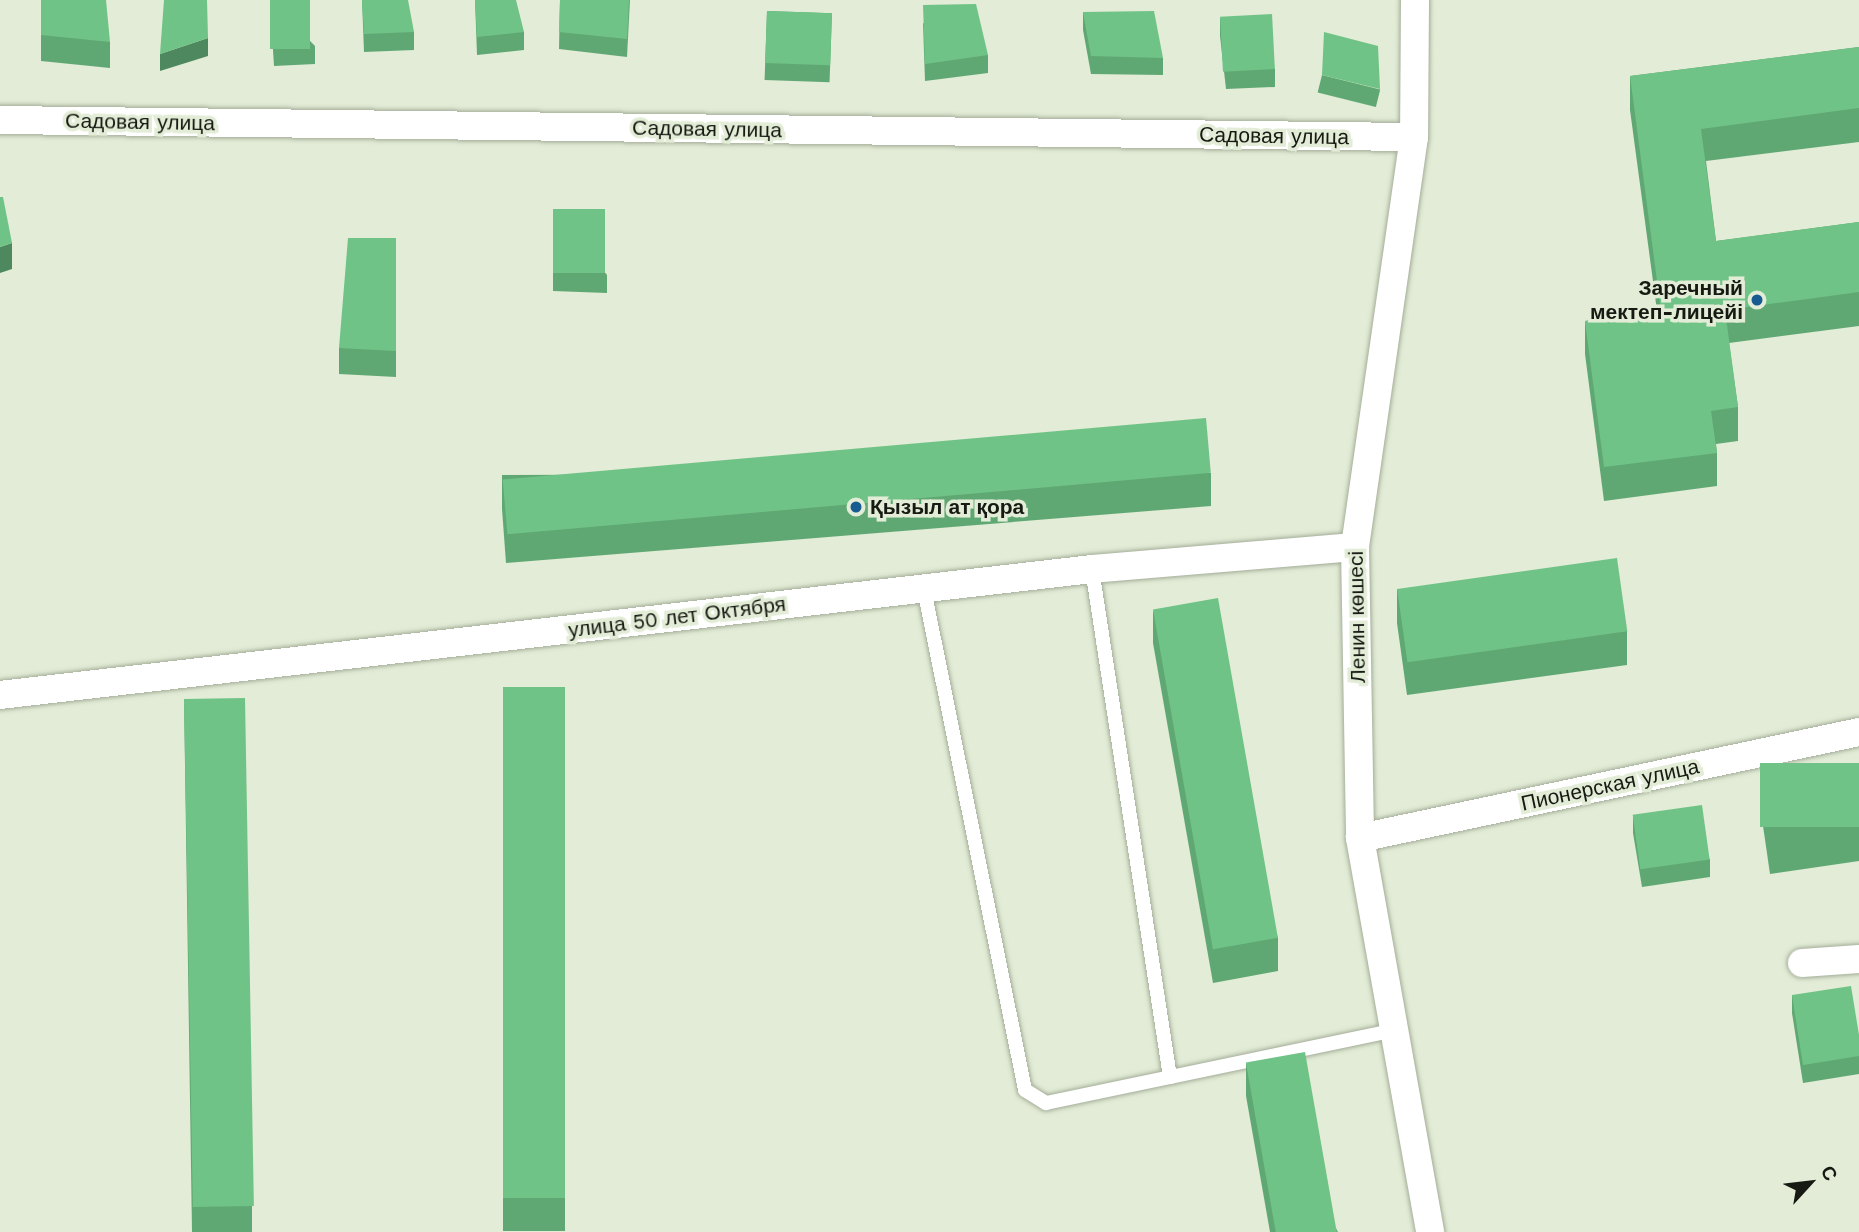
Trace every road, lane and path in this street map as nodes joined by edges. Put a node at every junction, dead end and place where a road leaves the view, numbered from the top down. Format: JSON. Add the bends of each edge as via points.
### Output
{"nodes":[{"id":1,"x":1415,"y":0,"type":"edge"},
{"id":2,"x":0,"y":120,"type":"edge"},
{"id":3,"x":1414,"y":137,"type":"junction"},
{"id":4,"x":1355,"y":547,"type":"junction"},
{"id":5,"x":1092,"y":569,"type":"junction"},
{"id":6,"x":924,"y":589,"type":"junction"},
{"id":7,"x":0,"y":695,"type":"edge"},
{"id":8,"x":1859,"y":732,"type":"edge"},
{"id":9,"x":1360,"y":838,"type":"junction"},
{"id":10,"x":1859,"y":959,"type":"edge"},
{"id":11,"x":1802,"y":963,"type":"dead end"},
{"id":12,"x":1395,"y":1030,"type":"junction"},
{"id":13,"x":1170,"y":1077,"type":"junction"},
{"id":14,"x":1430,"y":1232,"type":"edge"}],
"edges":[{"from":1,"to":3,"type":"street","name":"Ленин көшесі"},
{"from":2,"to":3,"type":"street","name":"Садовая улица"},
{"from":3,"to":4,"type":"street","name":"Ленин көшесі"},
{"from":4,"to":5,"type":"street","name":"улица 50 лет Октября"},
{"from":4,"to":9,"type":"street","name":"Ленин көшесі"},
{"from":5,"to":6,"type":"street","name":"улица 50 лет Октября"},
{"from":5,"to":13,"type":"lane"},
{"from":6,"to":7,"type":"street","name":"улица 50 лет Октября"},
{"from":6,"to":13,"type":"lane","via":[[1025,1090],[1046,1103]]},
{"from":8,"to":9,"type":"street","name":"Пионерская улица"},
{"from":9,"to":12,"type":"street","name":"Ленин көшесі"},
{"from":10,"to":11,"type":"street"},
{"from":12,"to":13,"type":"lane"},
{"from":12,"to":14,"type":"street","name":"Ленин көшесі"}]}
